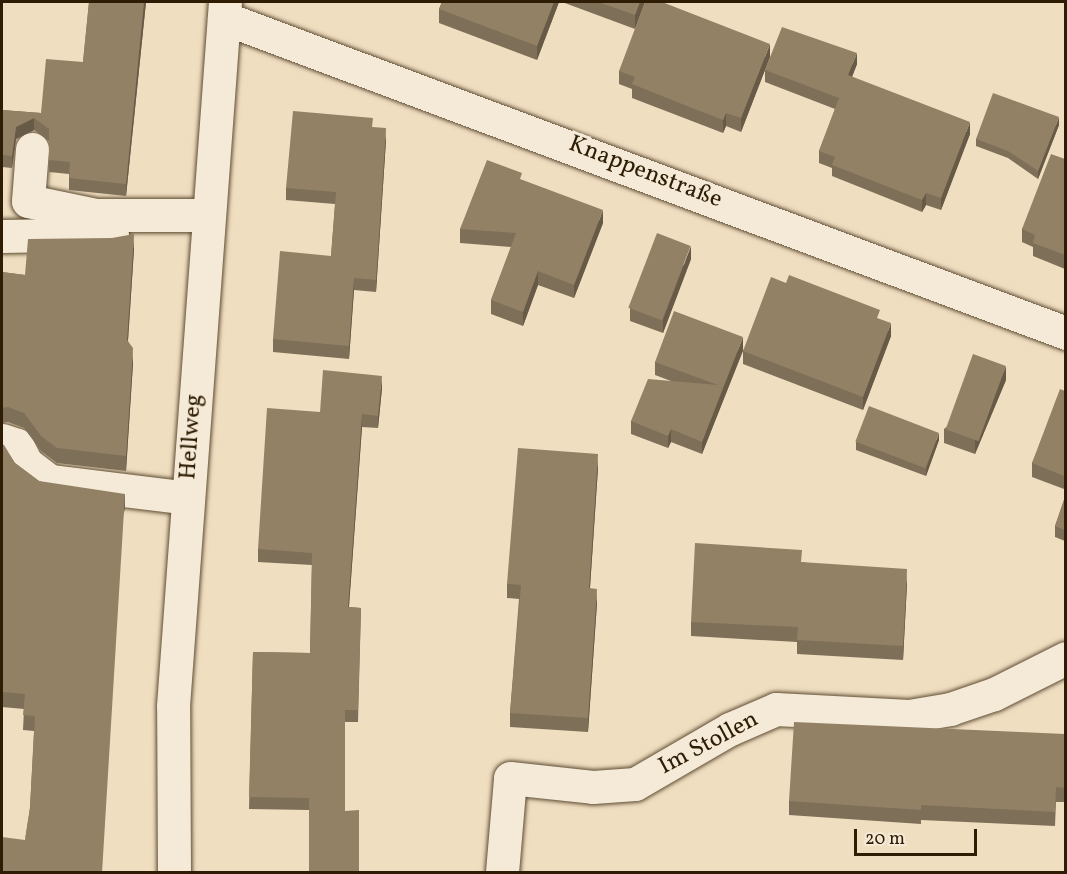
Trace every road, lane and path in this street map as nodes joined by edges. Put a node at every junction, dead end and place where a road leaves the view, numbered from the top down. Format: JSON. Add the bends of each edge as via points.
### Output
{"nodes":[{"id":1,"x":224,"y":10,"type":"edge"},
{"id":2,"x":32,"y":149,"type":"dead end"},
{"id":3,"x":208,"y":226,"type":"junction"},
{"id":4,"x":2,"y":236,"type":"edge"},
{"id":5,"x":1065,"y":333,"type":"edge"},
{"id":6,"x":2,"y":440,"type":"edge"},
{"id":7,"x":188,"y":498,"type":"junction"},
{"id":8,"x":1065,"y":657,"type":"edge"},
{"id":9,"x":174,"y":873,"type":"edge"},
{"id":10,"x":502,"y":873,"type":"edge"}],
"edges":[{"from":1,"to":3,"type":"street","name":"Hellweg"},
{"from":1,"to":5,"type":"street","name":"Knappenstraße"},
{"from":2,"to":3,"type":"street","via":[[28,201],[96,215]]},
{"from":3,"to":4,"type":"street"},
{"from":3,"to":7,"type":"street","name":"Hellweg"},
{"from":6,"to":7,"type":"street","via":[[17,445],[26,463],[51,481]]},
{"from":7,"to":9,"type":"street","name":"Hellweg","via":[[173,706]]},
{"from":8,"to":10,"type":"street","name":"Im Stollen","via":[[994,694],[950,709],[909,716],[776,709],[730,729],[634,784],[593,787],[510,778]]}]}
